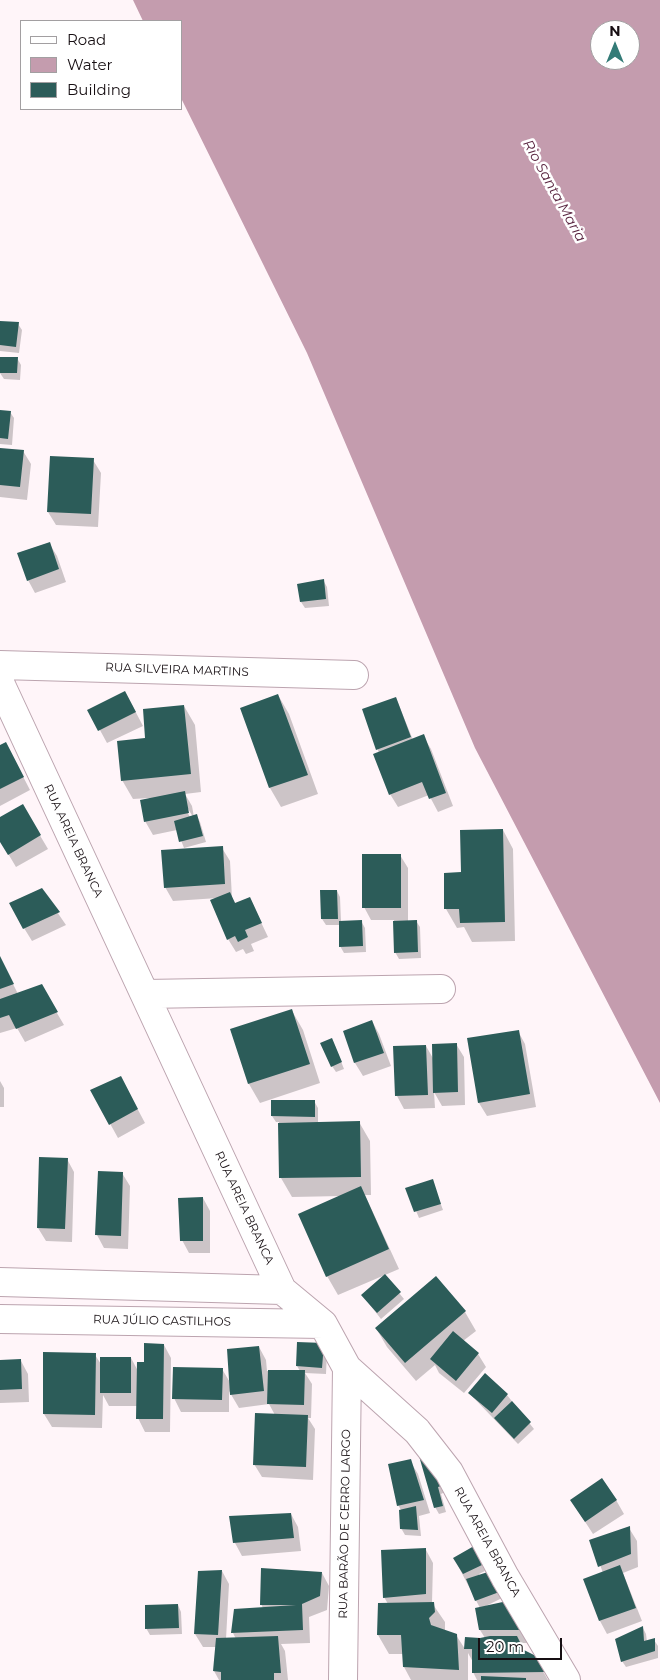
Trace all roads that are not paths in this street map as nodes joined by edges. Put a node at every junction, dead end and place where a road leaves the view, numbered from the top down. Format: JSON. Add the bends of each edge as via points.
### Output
{"nodes":[{"id":1,"x":0,"y":665,"type":"edge"},
{"id":2,"x":354,"y":675,"type":"dead end"},
{"id":3,"x":0,"y":683,"type":"edge"},
{"id":4,"x":441,"y":989,"type":"dead end"},
{"id":5,"x":144,"y":994,"type":"junction"},
{"id":6,"x":0,"y":1282,"type":"edge"},
{"id":7,"x":282,"y":1290,"type":"junction"},
{"id":8,"x":0,"y":1319,"type":"edge"},
{"id":9,"x":323,"y":1324,"type":"junction"},
{"id":10,"x":347,"y":1368,"type":"junction"},
{"id":11,"x":343,"y":1680,"type":"edge"},
{"id":12,"x":566,"y":1680,"type":"edge"}],
"edges":[{"from":1,"to":2,"type":"street","name":"RUA SILVEIRA MARTINS"},
{"from":3,"to":5,"type":"street","name":"RUA AREIA BRANCA"},
{"from":4,"to":5,"type":"street"},
{"from":5,"to":7,"type":"street","name":"RUA AREIA BRANCA"},
{"from":6,"to":7,"type":"street"},
{"from":7,"to":9,"type":"street","name":"RUA AREIA BRANCA"},
{"from":8,"to":9,"type":"street","name":"RUA JÚLIO CASTILHOS"},
{"from":9,"to":10,"type":"street","name":"RUA AREIA BRANCA"},
{"from":10,"to":11,"type":"street","name":"RUA BARÃO DE CERRO LARGO"},
{"from":10,"to":12,"type":"street","name":"RUA AREIA BRANCA","via":[[417,1431],[449,1472],[505,1577]]}]}
